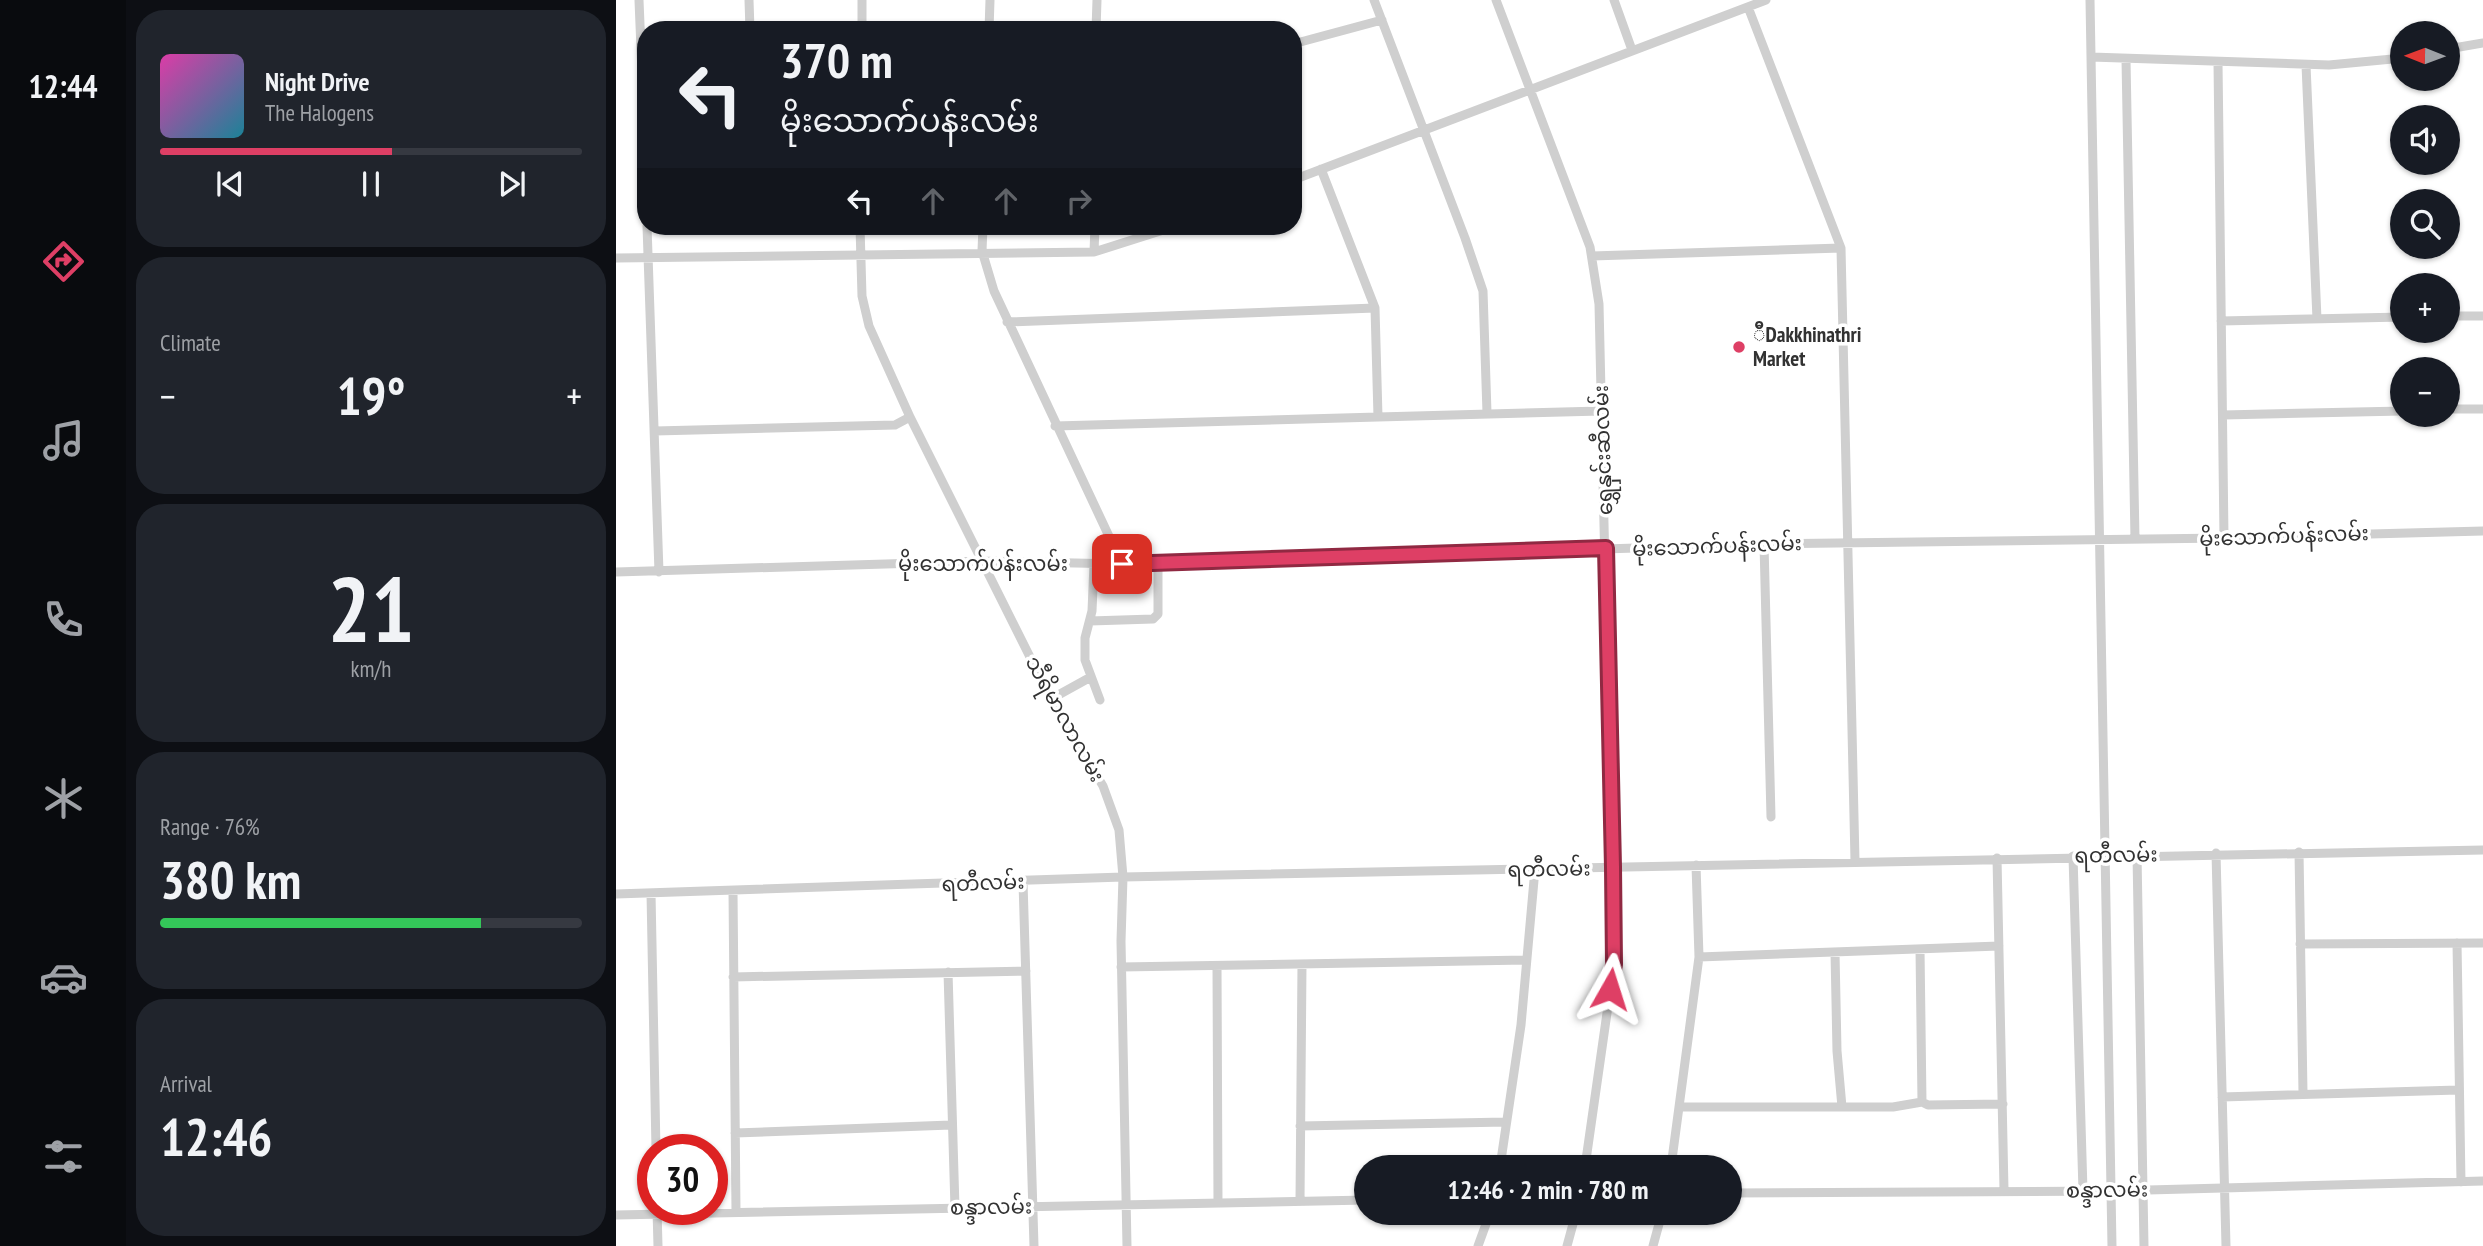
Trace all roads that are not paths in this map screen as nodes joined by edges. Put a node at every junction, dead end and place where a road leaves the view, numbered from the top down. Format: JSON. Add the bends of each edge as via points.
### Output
{"nodes":[{"id":1,"x":639,"y":0,"type":"edge"},
{"id":2,"x":749,"y":0,"type":"edge"},
{"id":3,"x":862,"y":0,"type":"edge"},
{"id":4,"x":990,"y":0,"type":"edge"},
{"id":5,"x":1097,"y":0,"type":"edge"},
{"id":6,"x":1374,"y":0,"type":"edge"},
{"id":7,"x":1496,"y":0,"type":"edge"},
{"id":8,"x":1614,"y":0,"type":"edge"},
{"id":9,"x":1766,"y":0,"type":"edge"},
{"id":10,"x":2090,"y":0,"type":"edge"},
{"id":11,"x":1748,"y":7,"type":"junction"},
{"id":12,"x":1382,"y":20,"type":"junction"},
{"id":13,"x":640,"y":21,"type":"edge"},
{"id":14,"x":750,"y":21,"type":"edge"},
{"id":15,"x":862,"y":21,"type":"edge"},
{"id":16,"x":989,"y":21,"type":"edge"},
{"id":17,"x":1096,"y":21,"type":"edge"},
{"id":18,"x":1302,"y":42,"type":"edge"},
{"id":19,"x":2483,"y":43,"type":"edge"},
{"id":20,"x":2460,"y":47,"type":"edge"},
{"id":21,"x":1632,"y":50,"type":"junction"},
{"id":22,"x":2091,"y":57,"type":"junction"},
{"id":23,"x":2390,"y":59,"type":"edge"},
{"id":24,"x":2126,"y":60,"type":"junction"},
{"id":25,"x":2218,"y":63,"type":"junction"},
{"id":26,"x":2306,"y":65,"type":"junction"},
{"id":27,"x":1531,"y":88,"type":"junction"},
{"id":28,"x":1424,"y":129,"type":"junction"},
{"id":29,"x":1321,"y":169,"type":"junction"},
{"id":30,"x":1302,"y":176,"type":"edge"},
{"id":31,"x":648,"y":235,"type":"edge"},
{"id":32,"x":860,"y":235,"type":"edge"},
{"id":33,"x":983,"y":235,"type":"edge"},
{"id":34,"x":1095,"y":235,"type":"edge"},
{"id":35,"x":1148,"y":235,"type":"edge"},
{"id":36,"x":1841,"y":248,"type":"junction"},
{"id":37,"x":982,"y":251,"type":"junction"},
{"id":38,"x":1094,"y":252,"type":"junction"},
{"id":39,"x":859,"y":254,"type":"junction"},
{"id":40,"x":1592,"y":256,"type":"junction"},
{"id":41,"x":616,"y":258,"type":"edge"},
{"id":42,"x":649,"y":258,"type":"junction"},
{"id":43,"x":1376,"y":308,"type":"junction"},
{"id":44,"x":2460,"y":316,"type":"edge"},
{"id":45,"x":2483,"y":316,"type":"edge"},
{"id":46,"x":2390,"y":317,"type":"edge"},
{"id":47,"x":2317,"y":319,"type":"junction"},
{"id":48,"x":2221,"y":321,"type":"junction"},
{"id":49,"x":1007,"y":322,"type":"junction"},
{"id":50,"x":2483,"y":409,"type":"edge"},
{"id":51,"x":2460,"y":410,"type":"edge"},
{"id":52,"x":1601,"y":411,"type":"junction"},
{"id":53,"x":2390,"y":411,"type":"edge"},
{"id":54,"x":1487,"y":413,"type":"junction"},
{"id":55,"x":2223,"y":415,"type":"junction"},
{"id":56,"x":910,"y":417,"type":"junction"},
{"id":57,"x":1378,"y":417,"type":"junction"},
{"id":58,"x":1055,"y":426,"type":"junction"},
{"id":59,"x":654,"y":431,"type":"junction"},
{"id":60,"x":2483,"y":531,"type":"edge"},
{"id":61,"x":2224,"y":538,"type":"junction"},
{"id":62,"x":2101,"y":540,"type":"junction"},
{"id":63,"x":2135,"y":540,"type":"junction"},
{"id":64,"x":1846,"y":542,"type":"junction"},
{"id":65,"x":1764,"y":544,"type":"junction"},
{"id":66,"x":1606,"y":548,"type":"junction"},
{"id":67,"x":984,"y":561,"type":"junction"},
{"id":68,"x":1158,"y":563,"type":"junction"},
{"id":69,"x":1094,"y":564,"type":"junction"},
{"id":70,"x":1122,"y":564,"type":"junction"},
{"id":71,"x":616,"y":572,"type":"edge"},
{"id":72,"x":659,"y":572,"type":"junction"},
{"id":73,"x":1090,"y":621,"type":"junction"},
{"id":74,"x":1089,"y":678,"type":"junction"},
{"id":75,"x":1051,"y":699,"type":"junction"},
{"id":76,"x":1100,"y":700,"type":"dead end"},
{"id":77,"x":1771,"y":817,"type":"dead end"},
{"id":78,"x":2483,"y":850,"type":"edge"},
{"id":79,"x":2299,"y":852,"type":"junction"},
{"id":80,"x":2216,"y":853,"type":"junction"},
{"id":81,"x":2137,"y":855,"type":"junction"},
{"id":82,"x":2073,"y":856,"type":"junction"},
{"id":83,"x":2105,"y":856,"type":"junction"},
{"id":84,"x":1997,"y":858,"type":"junction"},
{"id":85,"x":1855,"y":861,"type":"junction"},
{"id":86,"x":1696,"y":865,"type":"junction"},
{"id":87,"x":1613,"y":867,"type":"junction"},
{"id":88,"x":1535,"y":869,"type":"junction"},
{"id":89,"x":1123,"y":877,"type":"junction"},
{"id":90,"x":1023,"y":882,"type":"junction"},
{"id":91,"x":733,"y":891,"type":"junction"},
{"id":92,"x":651,"y":893,"type":"junction"},
{"id":93,"x":616,"y":894,"type":"edge"},
{"id":94,"x":2458,"y":943,"type":"junction"},
{"id":95,"x":2483,"y":943,"type":"edge"},
{"id":96,"x":2300,"y":944,"type":"junction"},
{"id":97,"x":1999,"y":946,"type":"junction"},
{"id":98,"x":1920,"y":949,"type":"junction"},
{"id":99,"x":1835,"y":952,"type":"junction"},
{"id":100,"x":1699,"y":957,"type":"junction"},
{"id":101,"x":1526,"y":960,"type":"junction"},
{"id":102,"x":1302,"y":964,"type":"junction"},
{"id":103,"x":1217,"y":966,"type":"junction"},
{"id":104,"x":1121,"y":967,"type":"junction"},
{"id":105,"x":1026,"y":971,"type":"junction"},
{"id":106,"x":948,"y":972,"type":"junction"},
{"id":107,"x":733,"y":977,"type":"junction"},
{"id":108,"x":2458,"y":1090,"type":"junction"},
{"id":109,"x":2303,"y":1093,"type":"junction"},
{"id":110,"x":2222,"y":1097,"type":"junction"},
{"id":111,"x":1922,"y":1102,"type":"junction"},
{"id":112,"x":2003,"y":1104,"type":"junction"},
{"id":113,"x":1679,"y":1107,"type":"junction"},
{"id":114,"x":1842,"y":1107,"type":"junction"},
{"id":115,"x":1506,"y":1122,"type":"junction"},
{"id":116,"x":951,"y":1125,"type":"junction"},
{"id":117,"x":1300,"y":1126,"type":"junction"},
{"id":118,"x":735,"y":1133,"type":"junction"},
{"id":119,"x":656,"y":1134,"type":"edge"},
{"id":120,"x":1502,"y":1155,"type":"edge"},
{"id":121,"x":1587,"y":1155,"type":"edge"},
{"id":122,"x":1673,"y":1155,"type":"edge"},
{"id":123,"x":2483,"y":1181,"type":"edge"},
{"id":124,"x":2461,"y":1182,"type":"junction"},
{"id":125,"x":2225,"y":1188,"type":"junction"},
{"id":126,"x":2004,"y":1190,"type":"junction"},
{"id":127,"x":2142,"y":1190,"type":"junction"},
{"id":128,"x":2083,"y":1191,"type":"junction"},
{"id":129,"x":2111,"y":1191,"type":"junction"},
{"id":130,"x":1742,"y":1193,"type":"edge"},
{"id":131,"x":1354,"y":1200,"type":"edge"},
{"id":132,"x":1300,"y":1201,"type":"junction"},
{"id":133,"x":1218,"y":1203,"type":"junction"},
{"id":134,"x":1126,"y":1205,"type":"junction"},
{"id":135,"x":1033,"y":1206,"type":"junction"},
{"id":136,"x":955,"y":1208,"type":"junction"},
{"id":137,"x":728,"y":1212,"type":"edge"},
{"id":138,"x":736,"y":1212,"type":"junction"},
{"id":139,"x":637,"y":1213,"type":"edge"},
{"id":140,"x":616,"y":1215,"type":"edge"},
{"id":141,"x":657,"y":1225,"type":"edge"},
{"id":142,"x":1486,"y":1225,"type":"edge"},
{"id":143,"x":1573,"y":1225,"type":"edge"},
{"id":144,"x":1659,"y":1225,"type":"edge"},
{"id":145,"x":658,"y":1246,"type":"edge"},
{"id":146,"x":1034,"y":1246,"type":"edge"},
{"id":147,"x":1127,"y":1246,"type":"edge"},
{"id":148,"x":1478,"y":1246,"type":"edge"},
{"id":149,"x":1567,"y":1246,"type":"edge"},
{"id":150,"x":1653,"y":1246,"type":"edge"},
{"id":151,"x":2112,"y":1246,"type":"edge"},
{"id":152,"x":2144,"y":1246,"type":"edge"},
{"id":153,"x":2226,"y":1246,"type":"edge"}],
"edges":[{"from":1,"to":13,"type":"street"},
{"from":2,"to":14,"type":"street"},
{"from":3,"to":15,"type":"street"},
{"from":4,"to":16,"type":"street"},
{"from":5,"to":17,"type":"street"},
{"from":6,"to":12,"type":"street"},
{"from":7,"to":27,"type":"street","name":"ရွှေနှင်းဆီလမ်း"},
{"from":8,"to":21,"type":"street"},
{"from":9,"to":11,"type":"street"},
{"from":10,"to":22,"type":"street"},
{"from":11,"to":21,"type":"street"},
{"from":11,"to":36,"type":"street"},
{"from":12,"to":18,"type":"street"},
{"from":12,"to":28,"type":"street"},
{"from":19,"to":20,"type":"street"},
{"from":21,"to":27,"type":"street"},
{"from":22,"to":24,"type":"street"},
{"from":22,"to":62,"type":"street"},
{"from":23,"to":26,"type":"street"},
{"from":24,"to":25,"type":"street"},
{"from":24,"to":63,"type":"street"},
{"from":25,"to":26,"type":"street"},
{"from":25,"to":48,"type":"street"},
{"from":26,"to":47,"type":"street"},
{"from":27,"to":28,"type":"street"},
{"from":27,"to":40,"type":"street","name":"ရွှေနှင်းဆီလမ်း"},
{"from":28,"to":29,"type":"street"},
{"from":28,"to":54,"type":"street","via":[[1483,291]]},
{"from":29,"to":30,"type":"street"},
{"from":29,"to":43,"type":"street"},
{"from":31,"to":42,"type":"street"},
{"from":32,"to":39,"type":"street","name":"သီရိမာလာလမ်း"},
{"from":33,"to":37,"type":"street"},
{"from":34,"to":38,"type":"street"},
{"from":35,"to":38,"type":"street"},
{"from":36,"to":40,"type":"street"},
{"from":36,"to":64,"type":"street"},
{"from":37,"to":38,"type":"street"},
{"from":37,"to":39,"type":"street"},
{"from":37,"to":49,"type":"street"},
{"from":39,"to":42,"type":"street"},
{"from":39,"to":56,"type":"street","name":"သီရိမာလာလမ်း","via":[[869,326]]},
{"from":40,"to":52,"type":"street","name":"ရွှေနှင်းဆီလမ်း","via":[[1599,304]]},
{"from":41,"to":42,"type":"street"},
{"from":42,"to":59,"type":"street"},
{"from":43,"to":49,"type":"street"},
{"from":43,"to":57,"type":"street"},
{"from":44,"to":45,"type":"street"},
{"from":46,"to":47,"type":"street"},
{"from":47,"to":48,"type":"street"},
{"from":48,"to":55,"type":"street"},
{"from":49,"to":58,"type":"street"},
{"from":50,"to":51,"type":"street"},
{"from":52,"to":54,"type":"street"},
{"from":52,"to":66,"type":"street","name":"ရွှေနှင်းဆီလမ်း"},
{"from":53,"to":55,"type":"street"},
{"from":54,"to":57,"type":"street"},
{"from":55,"to":61,"type":"street"},
{"from":56,"to":59,"type":"street","via":[[895,425]]},
{"from":56,"to":67,"type":"street","name":"သီရိမာလာလမ်း"},
{"from":57,"to":58,"type":"street"},
{"from":58,"to":70,"type":"street"},
{"from":59,"to":72,"type":"street"},
{"from":60,"to":61,"type":"street","name":"မိုးသောက်ပန်းလမ်း"},
{"from":61,"to":63,"type":"street","name":"မိုးသောက်ပန်းလမ်း"},
{"from":62,"to":63,"type":"street","name":"မိုးသောက်ပန်းလမ်း"},
{"from":62,"to":64,"type":"street","name":"မိုးသောက်ပန်းလမ်း"},
{"from":62,"to":83,"type":"street"},
{"from":64,"to":65,"type":"street","name":"မိုးသောက်ပန်းလမ်း"},
{"from":64,"to":85,"type":"street"},
{"from":65,"to":66,"type":"street","name":"မိုးသောက်ပန်းလမ်း"},
{"from":65,"to":77,"type":"street"},
{"from":66,"to":68,"type":"street","name":"မိုးသောက်ပန်းလမ်း"},
{"from":66,"to":87,"type":"street","name":"ရွှေနှင်းဆီလမ်း"},
{"from":67,"to":69,"type":"street","name":"မိုးသောက်ပန်းလမ်း"},
{"from":67,"to":72,"type":"street","name":"မိုးသောက်ပန်းလမ်း"},
{"from":67,"to":75,"type":"street","name":"သီရိမာလာလမ်း"},
{"from":68,"to":70,"type":"street","name":"မိုးသောက်ပန်းလမ်း"},
{"from":68,"to":73,"type":"street","via":[[1158,614],[1153,619]]},
{"from":69,"to":70,"type":"street","name":"မိုးသောက်ပန်းလမ်း"},
{"from":69,"to":73,"type":"street"},
{"from":71,"to":72,"type":"street","name":"မိုးသောက်ပန်းလမ်း"},
{"from":73,"to":74,"type":"street","via":[[1085,638]]},
{"from":74,"to":75,"type":"street"},
{"from":74,"to":76,"type":"street"},
{"from":75,"to":89,"type":"street","name":"သီရိမာလာလမ်း","via":[[1103,786],[1119,830]]},
{"from":78,"to":79,"type":"street","name":"ရတီလမ်း"},
{"from":79,"to":80,"type":"street","name":"ရတီလမ်း"},
{"from":79,"to":96,"type":"street"},
{"from":80,"to":81,"type":"street","name":"ရတီလမ်း"},
{"from":80,"to":110,"type":"street"},
{"from":81,"to":83,"type":"street","name":"ရတီလမ်း"},
{"from":81,"to":127,"type":"street"},
{"from":82,"to":83,"type":"street","name":"ရတီလမ်း"},
{"from":82,"to":84,"type":"street","name":"ရတီလမ်း"},
{"from":82,"to":128,"type":"street"},
{"from":83,"to":129,"type":"street"},
{"from":84,"to":85,"type":"street","name":"ရတီလမ်း"},
{"from":84,"to":97,"type":"street"},
{"from":85,"to":86,"type":"street","name":"ရတီလမ်း"},
{"from":86,"to":87,"type":"street","name":"ရတီလမ်း"},
{"from":86,"to":100,"type":"street"},
{"from":87,"to":88,"type":"street","name":"ရတီလမ်း"},
{"from":87,"to":121,"type":"street","name":"ရွှေနှင်းဆီလမ်း","via":[[1614,964]]},
{"from":88,"to":89,"type":"street","name":"ရတီလမ်း"},
{"from":88,"to":101,"type":"street"},
{"from":89,"to":90,"type":"street","name":"ရတီလမ်း"},
{"from":89,"to":104,"type":"street","name":"သီရိမာလာလမ်း"},
{"from":90,"to":91,"type":"street","name":"ရတီလမ်း"},
{"from":90,"to":105,"type":"street"},
{"from":91,"to":92,"type":"street","name":"ရတီလမ်း"},
{"from":91,"to":107,"type":"street"},
{"from":92,"to":93,"type":"street","name":"ရတီလမ်း"},
{"from":92,"to":119,"type":"street"},
{"from":94,"to":95,"type":"street"},
{"from":94,"to":96,"type":"street"},
{"from":94,"to":108,"type":"street"},
{"from":96,"to":109,"type":"street"},
{"from":97,"to":98,"type":"street"},
{"from":97,"to":112,"type":"street"},
{"from":98,"to":99,"type":"street"},
{"from":98,"to":111,"type":"street"},
{"from":99,"to":100,"type":"street"},
{"from":99,"to":114,"type":"street"},
{"from":100,"to":113,"type":"street"},
{"from":101,"to":102,"type":"street"},
{"from":101,"to":115,"type":"street"},
{"from":102,"to":103,"type":"street"},
{"from":102,"to":117,"type":"street"},
{"from":103,"to":104,"type":"street"},
{"from":103,"to":133,"type":"street"},
{"from":104,"to":134,"type":"street","name":"သီရိမာလာလမ်း"},
{"from":105,"to":106,"type":"street"},
{"from":105,"to":135,"type":"street"},
{"from":106,"to":107,"type":"street"},
{"from":106,"to":116,"type":"street"},
{"from":107,"to":118,"type":"street"},
{"from":108,"to":109,"type":"street"},
{"from":108,"to":124,"type":"street"},
{"from":109,"to":110,"type":"street"},
{"from":110,"to":125,"type":"street"},
{"from":111,"to":112,"type":"street"},
{"from":111,"to":114,"type":"street"},
{"from":112,"to":126,"type":"street"},
{"from":113,"to":114,"type":"street"},
{"from":113,"to":122,"type":"street"},
{"from":115,"to":117,"type":"street"},
{"from":115,"to":120,"type":"street"},
{"from":116,"to":118,"type":"street"},
{"from":116,"to":136,"type":"street"},
{"from":117,"to":132,"type":"street"},
{"from":118,"to":138,"type":"street"},
{"from":123,"to":124,"type":"street","name":"စန္ဒာလမ်း"},
{"from":124,"to":125,"type":"street","name":"စန္ဒာလမ်း"},
{"from":125,"to":127,"type":"street","name":"စန္ဒာလမ်း"},
{"from":125,"to":153,"type":"street"},
{"from":126,"to":128,"type":"street","name":"စန္ဒာလမ်း"},
{"from":126,"to":130,"type":"street","name":"စန္ဒာလမ်း"},
{"from":127,"to":129,"type":"street","name":"စန္ဒာလမ်း"},
{"from":127,"to":152,"type":"street"},
{"from":128,"to":129,"type":"street","name":"စန္ဒာလမ်း"},
{"from":129,"to":151,"type":"street"},
{"from":131,"to":132,"type":"street","name":"စန္ဒာလမ်း"},
{"from":132,"to":133,"type":"street","name":"စန္ဒာလမ်း"},
{"from":133,"to":134,"type":"street","name":"စန္ဒာလမ်း"},
{"from":134,"to":135,"type":"street","name":"စန္ဒာလမ်း"},
{"from":134,"to":147,"type":"street","name":"သီရိမာလာလမ်း"},
{"from":135,"to":136,"type":"street","name":"စန္ဒာလမ်း"},
{"from":135,"to":146,"type":"street"},
{"from":136,"to":138,"type":"street","name":"စန္ဒာလမ်း"},
{"from":137,"to":138,"type":"street","name":"စန္ဒာလမ်း"},
{"from":139,"to":140,"type":"street","name":"စန္ဒာလမ်း"},
{"from":141,"to":145,"type":"street"},
{"from":142,"to":148,"type":"street"},
{"from":143,"to":149,"type":"street"},
{"from":144,"to":150,"type":"street"}]}
